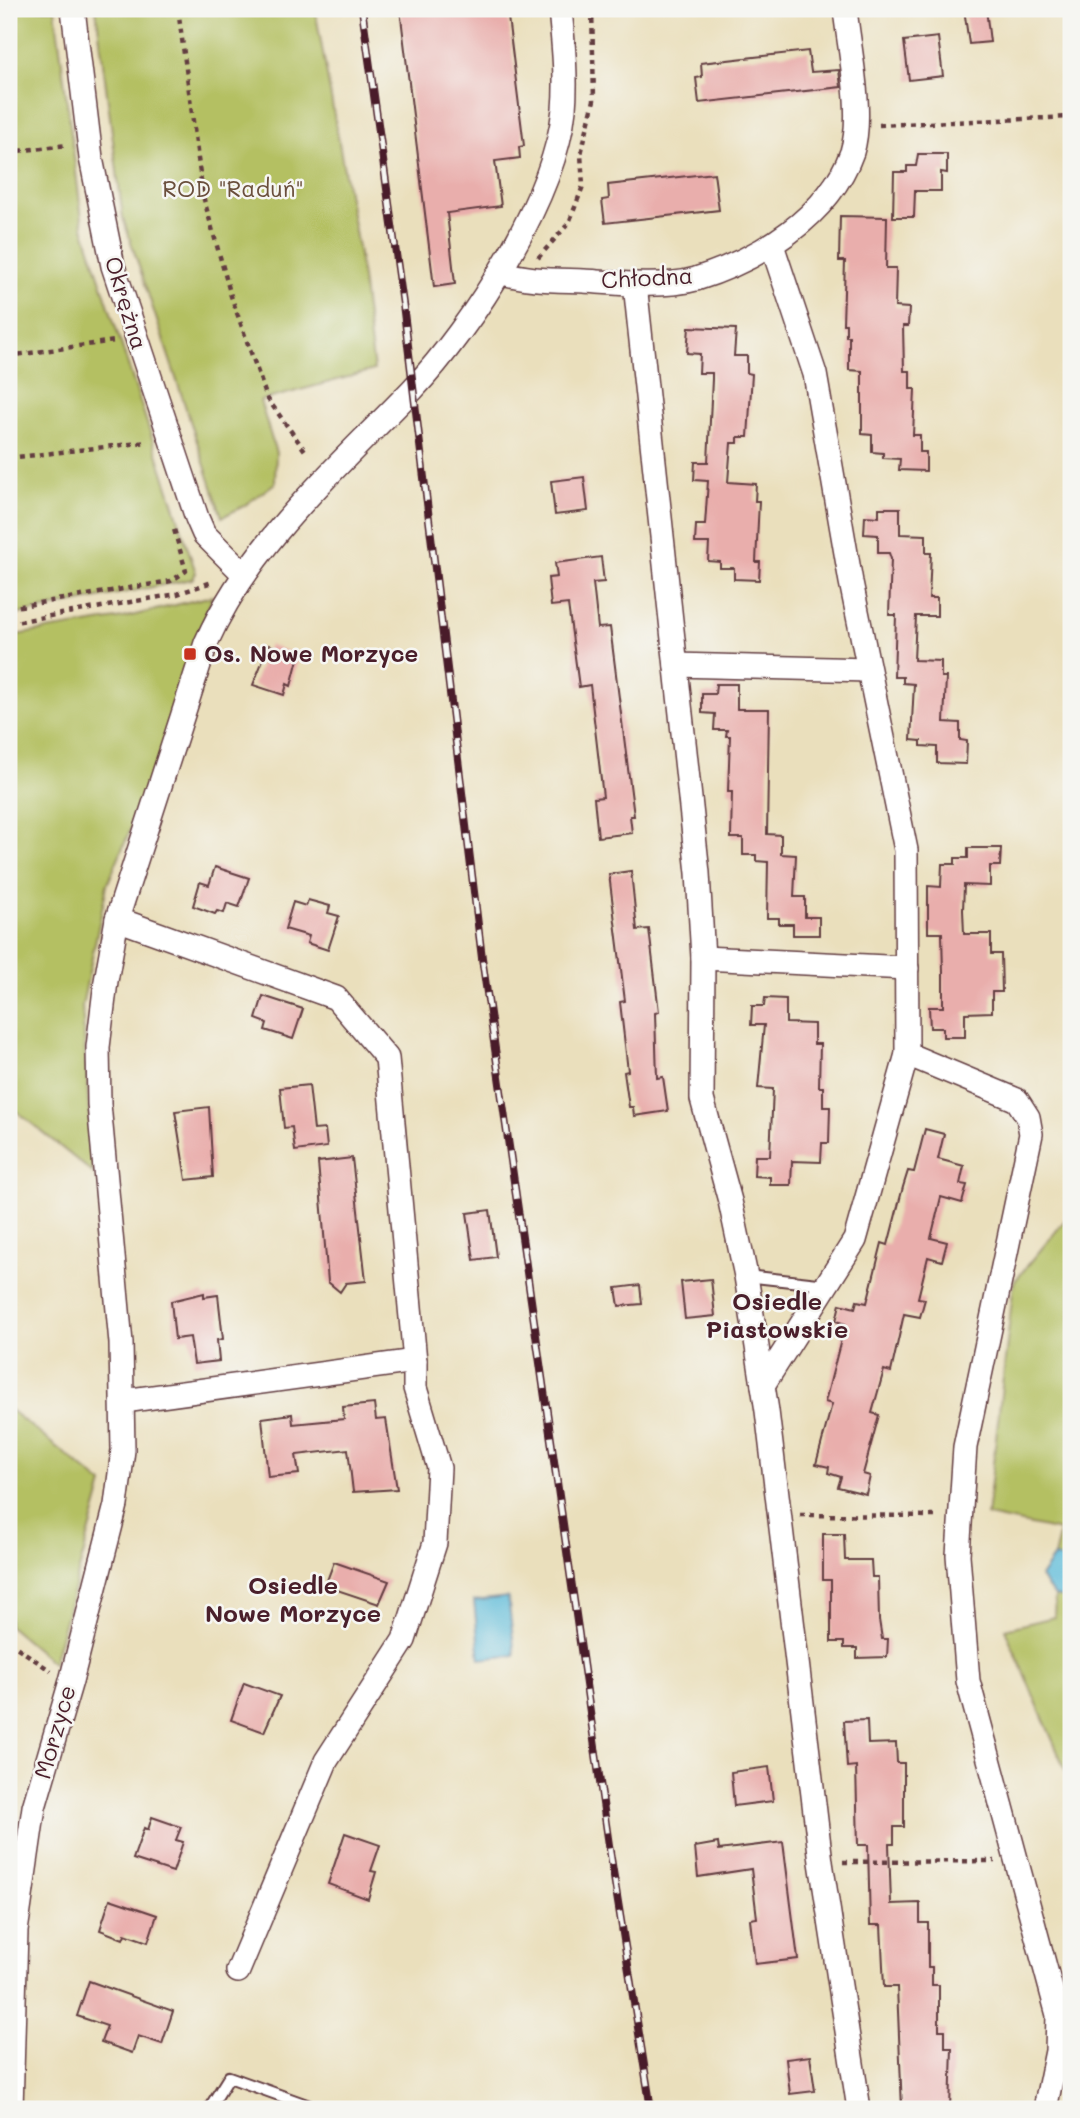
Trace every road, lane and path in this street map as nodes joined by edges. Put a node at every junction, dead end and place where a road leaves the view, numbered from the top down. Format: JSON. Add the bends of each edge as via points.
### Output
{"nodes":[{"id":1,"x":73,"y":9,"type":"edge"},
{"id":2,"x":178,"y":9,"type":"edge"},
{"id":3,"x":560,"y":9,"type":"edge"},
{"id":4,"x":592,"y":9,"type":"edge"},
{"id":5,"x":845,"y":9,"type":"edge"},
{"id":6,"x":1071,"y":117,"type":"edge"},
{"id":7,"x":857,"y":125,"type":"junction"},
{"id":8,"x":65,"y":131,"type":"dead end"},
{"id":9,"x":69,"y":144,"type":"junction"},
{"id":10,"x":9,"y":152,"type":"edge"},
{"id":11,"x":581,"y":154,"type":"dead end"},
{"id":12,"x":69,"y":158,"type":"dead end"},
{"id":13,"x":772,"y":245,"type":"junction"},
{"id":14,"x":500,"y":272,"type":"junction"},
{"id":15,"x":635,"y":284,"type":"junction"},
{"id":16,"x":110,"y":328,"type":"dead end"},
{"id":17,"x":115,"y":341,"type":"junction"},
{"id":18,"x":119,"y":354,"type":"dead end"},
{"id":19,"x":9,"y":356,"type":"edge"},
{"id":20,"x":144,"y":430,"type":"dead end"},
{"id":21,"x":148,"y":442,"type":"junction"},
{"id":22,"x":306,"y":452,"type":"dead end"},
{"id":23,"x":152,"y":455,"type":"dead end"},
{"id":24,"x":9,"y":458,"type":"edge"},
{"id":25,"x":171,"y":520,"type":"dead end"},
{"id":26,"x":243,"y":573,"type":"junction"},
{"id":27,"x":9,"y":608,"type":"edge"},
{"id":28,"x":9,"y":623,"type":"edge"},
{"id":29,"x":676,"y":664,"type":"junction"},
{"id":30,"x":867,"y":670,"type":"junction"},
{"id":31,"x":117,"y":919,"type":"junction"},
{"id":32,"x":703,"y":958,"type":"junction"},
{"id":33,"x":907,"y":968,"type":"junction"},
{"id":34,"x":907,"y":1054,"type":"junction"},
{"id":35,"x":746,"y":1276,"type":"junction"},
{"id":36,"x":827,"y":1285,"type":"junction"},
{"id":37,"x":415,"y":1361,"type":"junction"},
{"id":38,"x":763,"y":1385,"type":"junction"},
{"id":39,"x":124,"y":1401,"type":"junction"},
{"id":40,"x":960,"y":1516,"type":"junction"},
{"id":41,"x":780,"y":1520,"type":"junction"},
{"id":42,"x":9,"y":1642,"type":"edge"},
{"id":43,"x":71,"y":1681,"type":"junction"},
{"id":44,"x":1017,"y":1861,"type":"junction"},
{"id":45,"x":821,"y":1862,"type":"junction"},
{"id":46,"x":238,"y":1971,"type":"dead end"},
{"id":47,"x":11,"y":2109,"type":"edge"},
{"id":48,"x":209,"y":2109,"type":"edge"},
{"id":49,"x":318,"y":2109,"type":"edge"},
{"id":50,"x":859,"y":2109,"type":"edge"},
{"id":51,"x":1045,"y":2109,"type":"edge"}],
"edges":[{"from":1,"to":26,"type":"street","name":"Okrężna","via":[[92,158],[113,266],[197,518],[204,534]]},
{"from":2,"to":22,"type":"path","via":[[203,196],[231,296],[267,398]]},
{"from":3,"to":14,"type":"street","name":"Morzyce","via":[[564,111],[539,191]]},
{"from":4,"to":11,"type":"path","via":[[594,100]]},
{"from":5,"to":7,"type":"street","name":"Chłodna"},
{"from":6,"to":7,"type":"path"},
{"from":7,"to":13,"type":"street","name":"Chłodna","via":[[843,172],[816,210]]},
{"from":8,"to":9,"type":"path"},
{"from":9,"to":10,"type":"path"},
{"from":9,"to":12,"type":"path"},
{"from":13,"to":15,"type":"street","name":"Chłodna","via":[[695,280]]},
{"from":13,"to":30,"type":"street","via":[[815,374]]},
{"from":14,"to":15,"type":"street","name":"Chłodna","via":[[520,278]]},
{"from":14,"to":26,"type":"street","name":"Morzyce","via":[[457,339],[307,497]]},
{"from":15,"to":29,"type":"street"},
{"from":16,"to":17,"type":"path"},
{"from":17,"to":18,"type":"path"},
{"from":17,"to":19,"type":"path"},
{"from":20,"to":21,"type":"path"},
{"from":21,"to":23,"type":"path"},
{"from":21,"to":24,"type":"path"},
{"from":25,"to":27,"type":"path","via":[[186,571],[170,581]]},
{"from":26,"to":28,"type":"path","via":[[177,594]]},
{"from":26,"to":31,"type":"street","name":"Morzyce","via":[[206,643]]},
{"from":29,"to":30,"type":"street"},
{"from":29,"to":32,"type":"street"},
{"from":30,"to":33,"type":"street","via":[[906,850]]},
{"from":31,"to":37,"type":"street","via":[[335,998],[387,1058]]},
{"from":31,"to":39,"type":"street","name":"Morzyce","via":[[98,1046]]},
{"from":32,"to":33,"type":"street"},
{"from":32,"to":35,"type":"street","via":[[702,1099]]},
{"from":33,"to":34,"type":"street"},
{"from":34,"to":36,"type":"street","via":[[855,1240]]},
{"from":34,"to":40,"type":"street","via":[[1017,1100],[1028,1117],[1031,1134],[965,1447]]},
{"from":35,"to":36,"type":"lane"},
{"from":35,"to":38,"type":"street"},
{"from":36,"to":38,"type":"street"},
{"from":37,"to":39,"type":"street"},
{"from":37,"to":46,"type":"street","via":[[415,1388],[439,1468],[435,1543],[404,1640],[326,1761]]},
{"from":38,"to":41,"type":"street"},
{"from":39,"to":43,"type":"street","name":"Morzyce","via":[[116,1505]]},
{"from":40,"to":41,"type":"path","via":[[803,1515]]},
{"from":40,"to":44,"type":"street","via":[[958,1555],[968,1681]]},
{"from":41,"to":45,"type":"street"},
{"from":42,"to":43,"type":"path","via":[[41,1667]]},
{"from":43,"to":47,"type":"street","name":"Morzyce","via":[[34,1807],[16,1931]]},
{"from":44,"to":45,"type":"path"},
{"from":44,"to":51,"type":"street","via":[[1058,2015],[1057,2051]]},
{"from":45,"to":50,"type":"street"},
{"from":48,"to":49,"type":"lane","via":[[229,2077]]}]}
